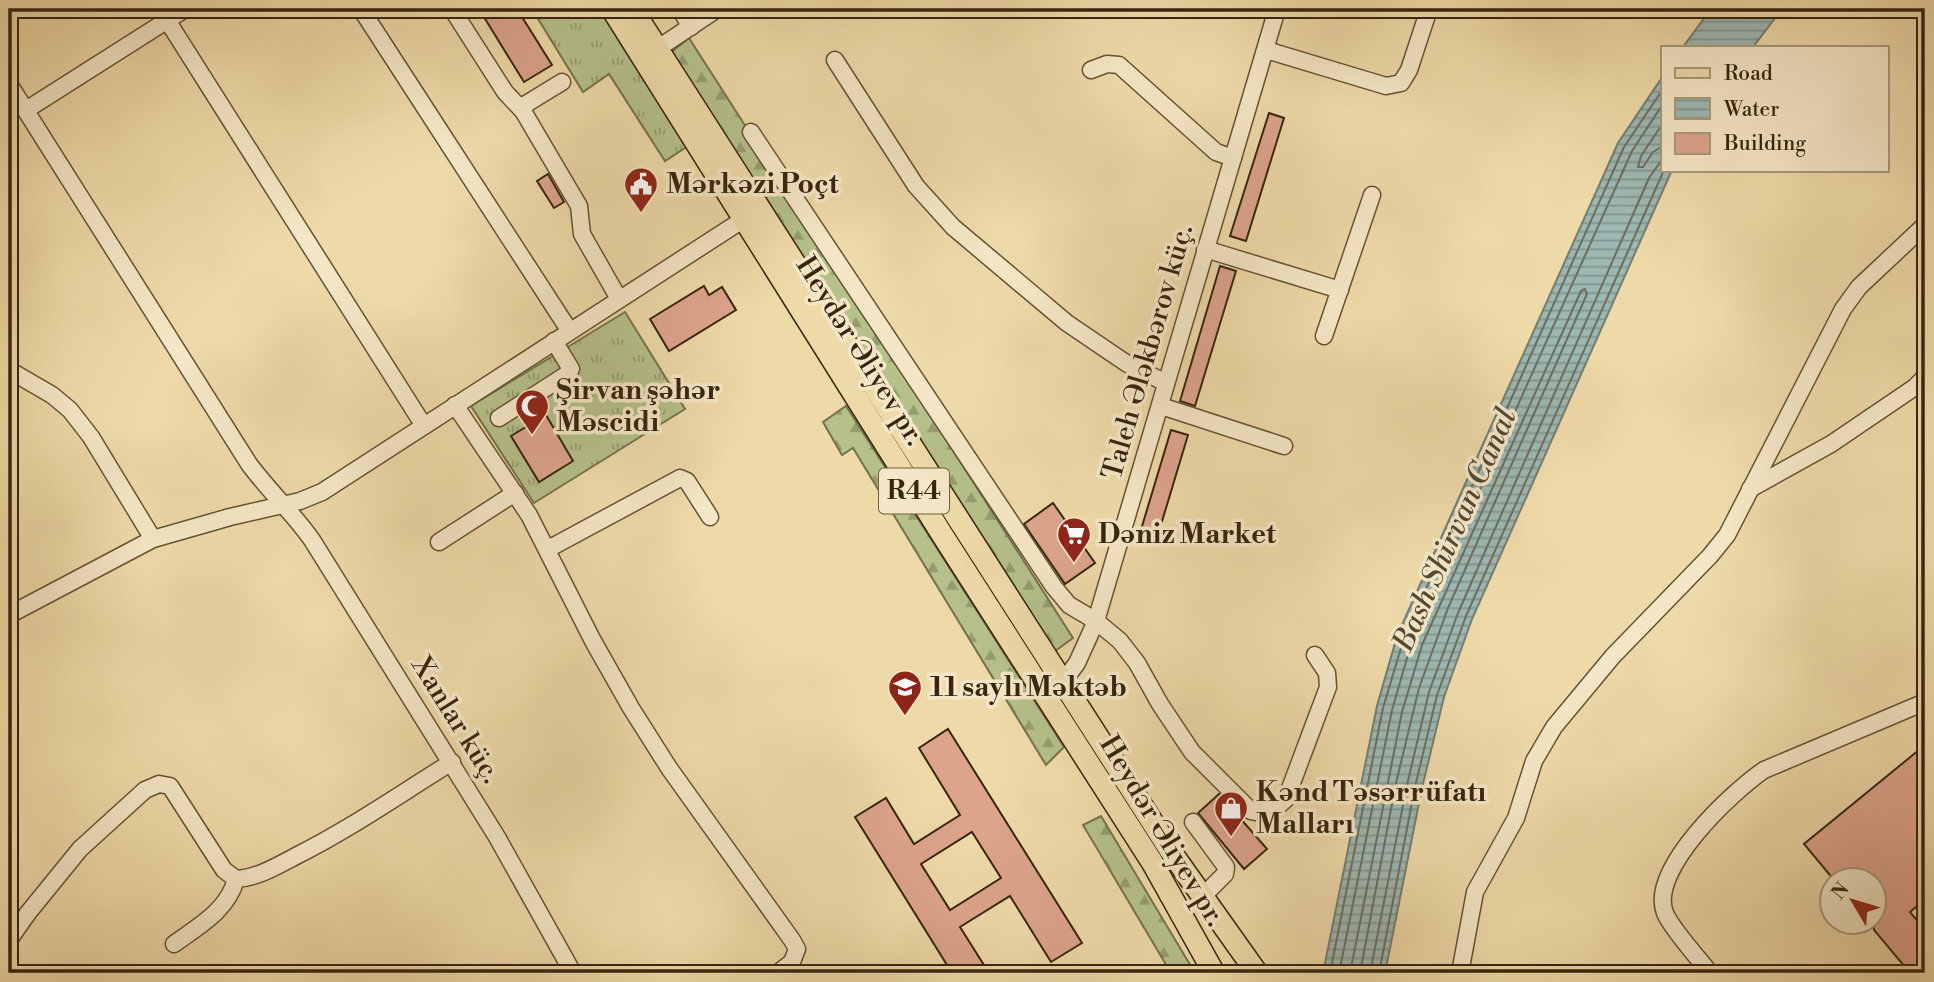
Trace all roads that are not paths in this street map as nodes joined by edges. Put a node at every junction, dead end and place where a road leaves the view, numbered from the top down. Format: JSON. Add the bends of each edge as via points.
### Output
{"nodes":[{"id":1,"x":185,"y":9,"type":"edge"},
{"id":2,"x":361,"y":9,"type":"edge"},
{"id":3,"x":452,"y":9,"type":"edge"},
{"id":4,"x":612,"y":9,"type":"edge"},
{"id":5,"x":632,"y":9,"type":"edge"},
{"id":6,"x":680,"y":9,"type":"edge"},
{"id":7,"x":718,"y":9,"type":"edge"},
{"id":8,"x":1277,"y":9,"type":"edge"},
{"id":9,"x":1429,"y":9,"type":"edge"},
{"id":10,"x":164,"y":14,"type":"edge"},
{"id":11,"x":691,"y":27,"type":"junction"},
{"id":12,"x":657,"y":50,"type":"junction"},
{"id":13,"x":1266,"y":50,"type":"junction"},
{"id":14,"x":835,"y":60,"type":"dead end"},
{"id":15,"x":1091,"y":70,"type":"dead end"},
{"id":16,"x":562,"y":82,"type":"dead end"},
{"id":17,"x":9,"y":84,"type":"edge"},
{"id":18,"x":26,"y":110,"type":"junction"},
{"id":19,"x":523,"y":111,"type":"junction"},
{"id":20,"x":751,"y":132,"type":"dead end"},
{"id":21,"x":1233,"y":158,"type":"junction"},
{"id":22,"x":1372,"y":195,"type":"dead end"},
{"id":23,"x":744,"y":219,"type":"junction"},
{"id":24,"x":1925,"y":225,"type":"edge"},
{"id":25,"x":1205,"y":249,"type":"junction"},
{"id":26,"x":1340,"y":290,"type":"junction"},
{"id":27,"x":620,"y":299,"type":"junction"},
{"id":28,"x":569,"y":330,"type":"junction"},
{"id":29,"x":1324,"y":336,"type":"dead end"},
{"id":30,"x":554,"y":341,"type":"junction"},
{"id":31,"x":9,"y":370,"type":"edge"},
{"id":32,"x":1925,"y":377,"type":"edge"},
{"id":33,"x":1166,"y":383,"type":"junction"},
{"id":34,"x":455,"y":405,"type":"junction"},
{"id":35,"x":1161,"y":406,"type":"junction"},
{"id":36,"x":499,"y":418,"type":"dead end"},
{"id":37,"x":424,"y":426,"type":"junction"},
{"id":38,"x":1284,"y":446,"type":"dead end"},
{"id":39,"x":1750,"y":489,"type":"junction"},
{"id":40,"x":515,"y":493,"type":"junction"},
{"id":41,"x":282,"y":504,"type":"junction"},
{"id":42,"x":710,"y":517,"type":"dead end"},
{"id":43,"x":153,"y":539,"type":"junction"},
{"id":44,"x":439,"y":542,"type":"dead end"},
{"id":45,"x":548,"y":549,"type":"junction"},
{"id":46,"x":9,"y":615,"type":"edge"},
{"id":47,"x":1096,"y":621,"type":"junction"},
{"id":48,"x":1315,"y":655,"type":"dead end"},
{"id":49,"x":1063,"y":684,"type":"junction"},
{"id":50,"x":1047,"y":699,"type":"junction"},
{"id":51,"x":1925,"y":702,"type":"edge"},
{"id":52,"x":452,"y":762,"type":"junction"},
{"id":53,"x":1194,"y":822,"type":"dead end"},
{"id":54,"x":236,"y":879,"type":"junction"},
{"id":55,"x":1203,"y":896,"type":"junction"},
{"id":56,"x":9,"y":940,"type":"edge"},
{"id":57,"x":174,"y":944,"type":"dead end"},
{"id":58,"x":1252,"y":967,"type":"edge"},
{"id":59,"x":573,"y":973,"type":"edge"},
{"id":60,"x":778,"y":973,"type":"edge"},
{"id":61,"x":1214,"y":973,"type":"edge"},
{"id":62,"x":1227,"y":973,"type":"edge"},
{"id":63,"x":1460,"y":973,"type":"edge"},
{"id":64,"x":1710,"y":973,"type":"edge"}],
"edges":[{"from":1,"to":10,"type":"street"},
{"from":2,"to":28,"type":"street"},
{"from":3,"to":19,"type":"street","via":[[505,92]]},
{"from":4,"to":23,"type":"main road","name":"Heydər Əliyev pr.","number":"R44"},
{"from":5,"to":12,"type":"main road","name":"Heydər Əliyev pr.","number":"R44"},
{"from":6,"to":11,"type":"street"},
{"from":7,"to":11,"type":"street"},
{"from":8,"to":13,"type":"street","name":"Taleh Ələkbərov küç."},
{"from":9,"to":13,"type":"street","via":[[1401,83],[1387,86]]},
{"from":10,"to":18,"type":"street"},
{"from":10,"to":37,"type":"street"},
{"from":11,"to":12,"type":"street"},
{"from":12,"to":49,"type":"main road","name":"Heydər Əliyev pr.","number":"R44"},
{"from":13,"to":21,"type":"street","name":"Taleh Ələkbərov küç."},
{"from":14,"to":33,"type":"street","via":[[916,186],[953,227],[1066,323]]},
{"from":15,"to":21,"type":"street","via":[[1119,65],[1216,152]]},
{"from":16,"to":19,"type":"street","via":[[526,104]]},
{"from":17,"to":18,"type":"street","name":"Xanlar küç."},
{"from":18,"to":41,"type":"street","name":"Xanlar küç.","via":[[249,464]]},
{"from":19,"to":27,"type":"street","via":[[579,206],[582,234]]},
{"from":20,"to":47,"type":"street","via":[[1054,587],[1069,605]]},
{"from":21,"to":25,"type":"street","name":"Taleh Ələkbərov küç."},
{"from":22,"to":26,"type":"street"},
{"from":23,"to":27,"type":"street"},
{"from":23,"to":50,"type":"main road","name":"Heydər Əliyev pr.","number":"R44"},
{"from":24,"to":39,"type":"street","via":[[1859,287],[1843,309]]},
{"from":25,"to":26,"type":"street"},
{"from":25,"to":33,"type":"street","name":"Taleh Ələkbərov küç."},
{"from":26,"to":29,"type":"street"},
{"from":27,"to":28,"type":"street"},
{"from":28,"to":30,"type":"street"},
{"from":30,"to":34,"type":"street"},
{"from":30,"to":36,"type":"street","via":[[571,369],[569,373]]},
{"from":31,"to":43,"type":"street","via":[[52,394],[70,410]]},
{"from":32,"to":39,"type":"street","via":[[1831,444]]},
{"from":33,"to":35,"type":"street","name":"Taleh Ələkbərov küç."},
{"from":34,"to":37,"type":"street"},
{"from":34,"to":40,"type":"street"},
{"from":35,"to":38,"type":"street"},
{"from":35,"to":47,"type":"street","name":"Taleh Ələkbərov küç."},
{"from":37,"to":41,"type":"street","via":[[321,492]]},
{"from":39,"to":63,"type":"street","via":[[1727,535],[1710,556],[1613,656],[1554,727],[1534,761],[1516,818],[1475,892]]},
{"from":40,"to":44,"type":"street"},
{"from":40,"to":45,"type":"street"},
{"from":41,"to":43,"type":"street"},
{"from":41,"to":52,"type":"street","name":"Xanlar küç.","via":[[301,523]]},
{"from":42,"to":45,"type":"street","via":[[687,481],[680,478]]},
{"from":43,"to":46,"type":"street"},
{"from":45,"to":60,"type":"street","via":[[593,640],[668,768],[797,949],[792,962]]},
{"from":47,"to":48,"type":"street","via":[[1137,663],[1192,752],[1240,802],[1263,814],[1286,799],[1328,687],[1327,673]]},
{"from":47,"to":49,"type":"street","name":"Taleh Ələkbərov küç."},
{"from":49,"to":50,"type":"street","name":"Taleh Ələkbərov küç."},
{"from":49,"to":55,"type":"main road","name":"Heydər Əliyev pr.","number":"R44"},
{"from":50,"to":61,"type":"main road","name":"Heydər Əliyev pr.","number":"R44","via":[[1173,895]]},
{"from":51,"to":64,"type":"street","via":[[1764,770],[1707,820],[1678,860],[1661,898],[1665,914]]},
{"from":52,"to":54,"type":"street","via":[[324,842],[270,870]]},
{"from":52,"to":59,"type":"street","name":"Xanlar küç."},
{"from":53,"to":55,"type":"street","via":[[1226,867],[1225,874]]},
{"from":54,"to":56,"type":"street","via":[[224,870],[170,786],[159,784],[145,790],[80,849]]},
{"from":54,"to":57,"type":"street","via":[[232,894],[219,911]]},
{"from":55,"to":58,"type":"main road","name":"Heydər Əliyev pr.","number":"R44"},
{"from":58,"to":62,"type":"main road"}]}
